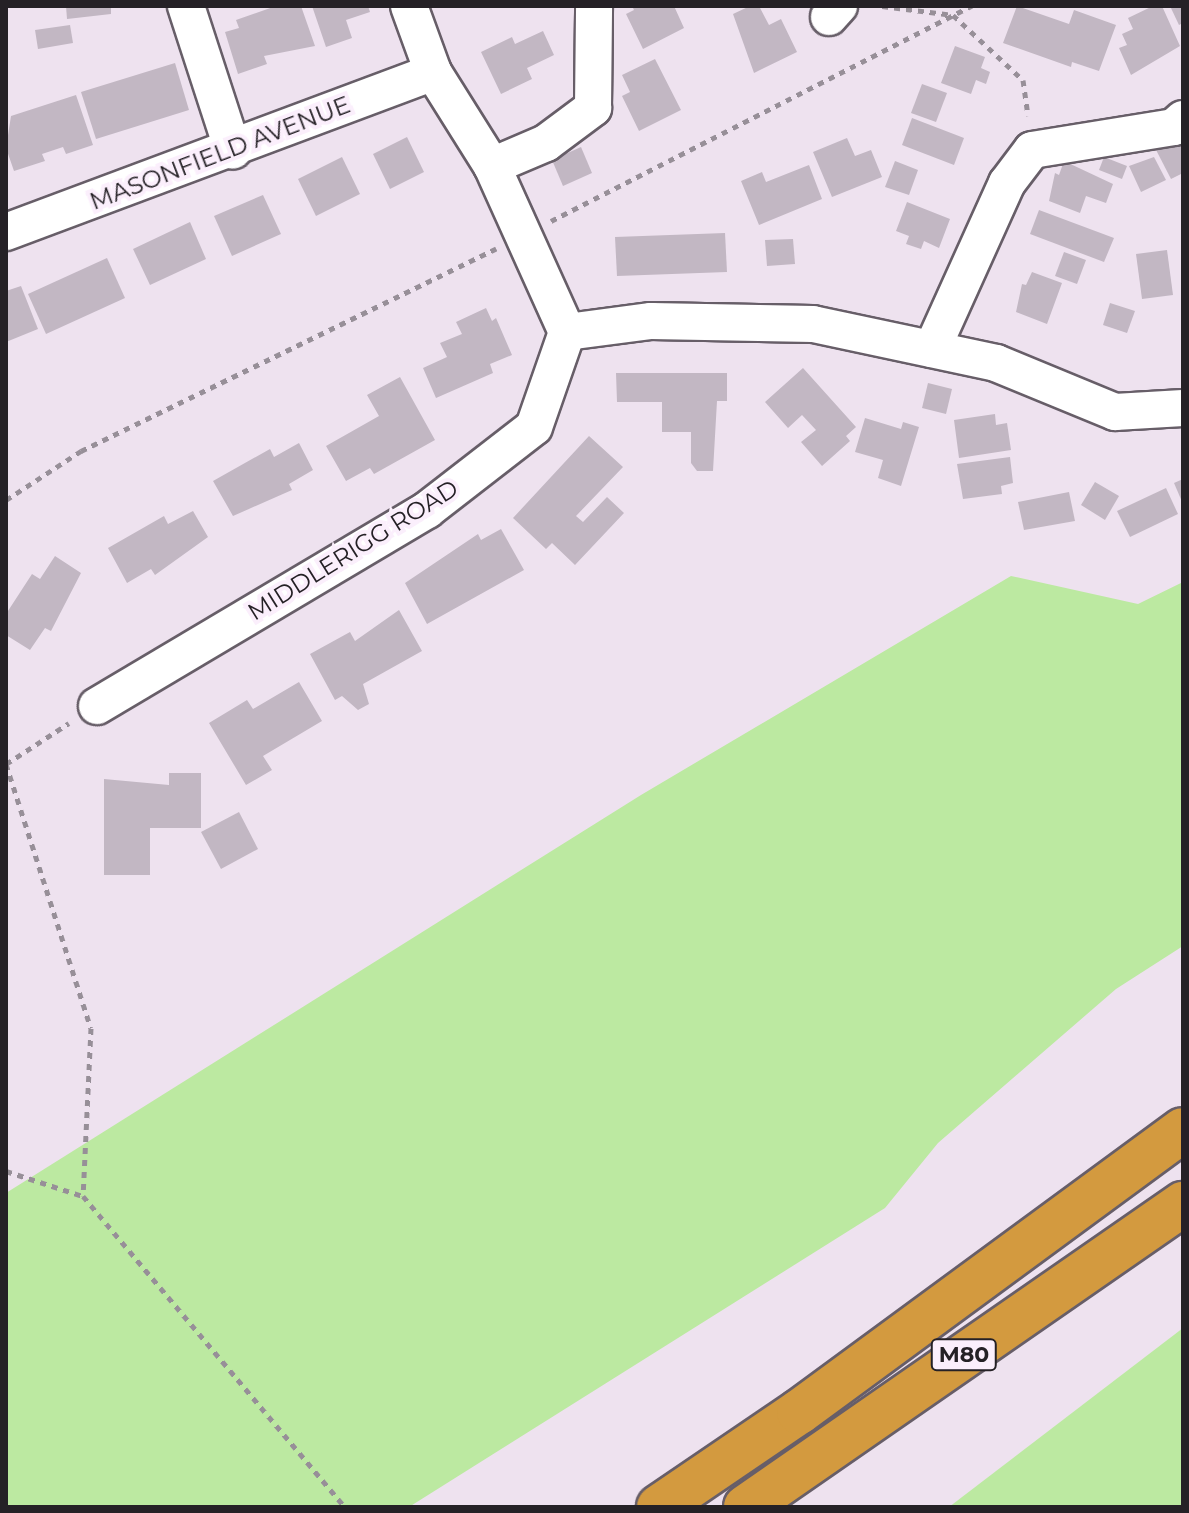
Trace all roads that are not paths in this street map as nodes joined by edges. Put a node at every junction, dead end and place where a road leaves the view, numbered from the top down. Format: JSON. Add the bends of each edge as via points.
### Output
{"nodes":[{"id":1,"x":186,"y":6,"type":"edge"},
{"id":2,"x":409,"y":6,"type":"edge"},
{"id":3,"x":594,"y":6,"type":"edge"},
{"id":4,"x":433,"y":72,"type":"junction"},
{"id":5,"x":1183,"y":119,"type":"edge"},
{"id":6,"x":233,"y":151,"type":"junction"},
{"id":7,"x":492,"y":166,"type":"junction"},
{"id":8,"x":6,"y":232,"type":"edge"},
{"id":9,"x":567,"y":332,"type":"junction"},
{"id":10,"x":932,"y":349,"type":"junction"},
{"id":11,"x":1183,"y":408,"type":"edge"},
{"id":12,"x":97,"y":706,"type":"road end"},
{"id":13,"x":1183,"y":1130,"type":"edge"},
{"id":14,"x":1183,"y":1204,"type":"edge"},
{"id":15,"x":659,"y":1507,"type":"edge"},
{"id":16,"x":746,"y":1507,"type":"edge"}],
"edges":[{"from":1,"to":6,"type":"street"},
{"from":2,"to":4,"type":"street"},
{"from":3,"to":7,"type":"street","via":[[593,108],[546,143]]},
{"from":4,"to":6,"type":"street","name":"MASONFIELD AVENUE"},
{"from":4,"to":7,"type":"street"},
{"from":5,"to":10,"type":"street","via":[[1174,127],[1032,150],[1007,183]]},
{"from":6,"to":8,"type":"street","name":"MASONFIELD AVENUE"},
{"from":7,"to":9,"type":"street"},
{"from":9,"to":10,"type":"street","via":[[651,321],[813,324]]},
{"from":9,"to":12,"type":"street","name":"MIDDLERIGG ROAD","via":[[534,427],[427,510]]},
{"from":10,"to":11,"type":"street","via":[[996,363],[1115,412]]},
{"from":13,"to":15,"type":"highway","number":"M80","via":[[799,1412]]},
{"from":14,"to":16,"type":"highway","number":"M80"}]}
